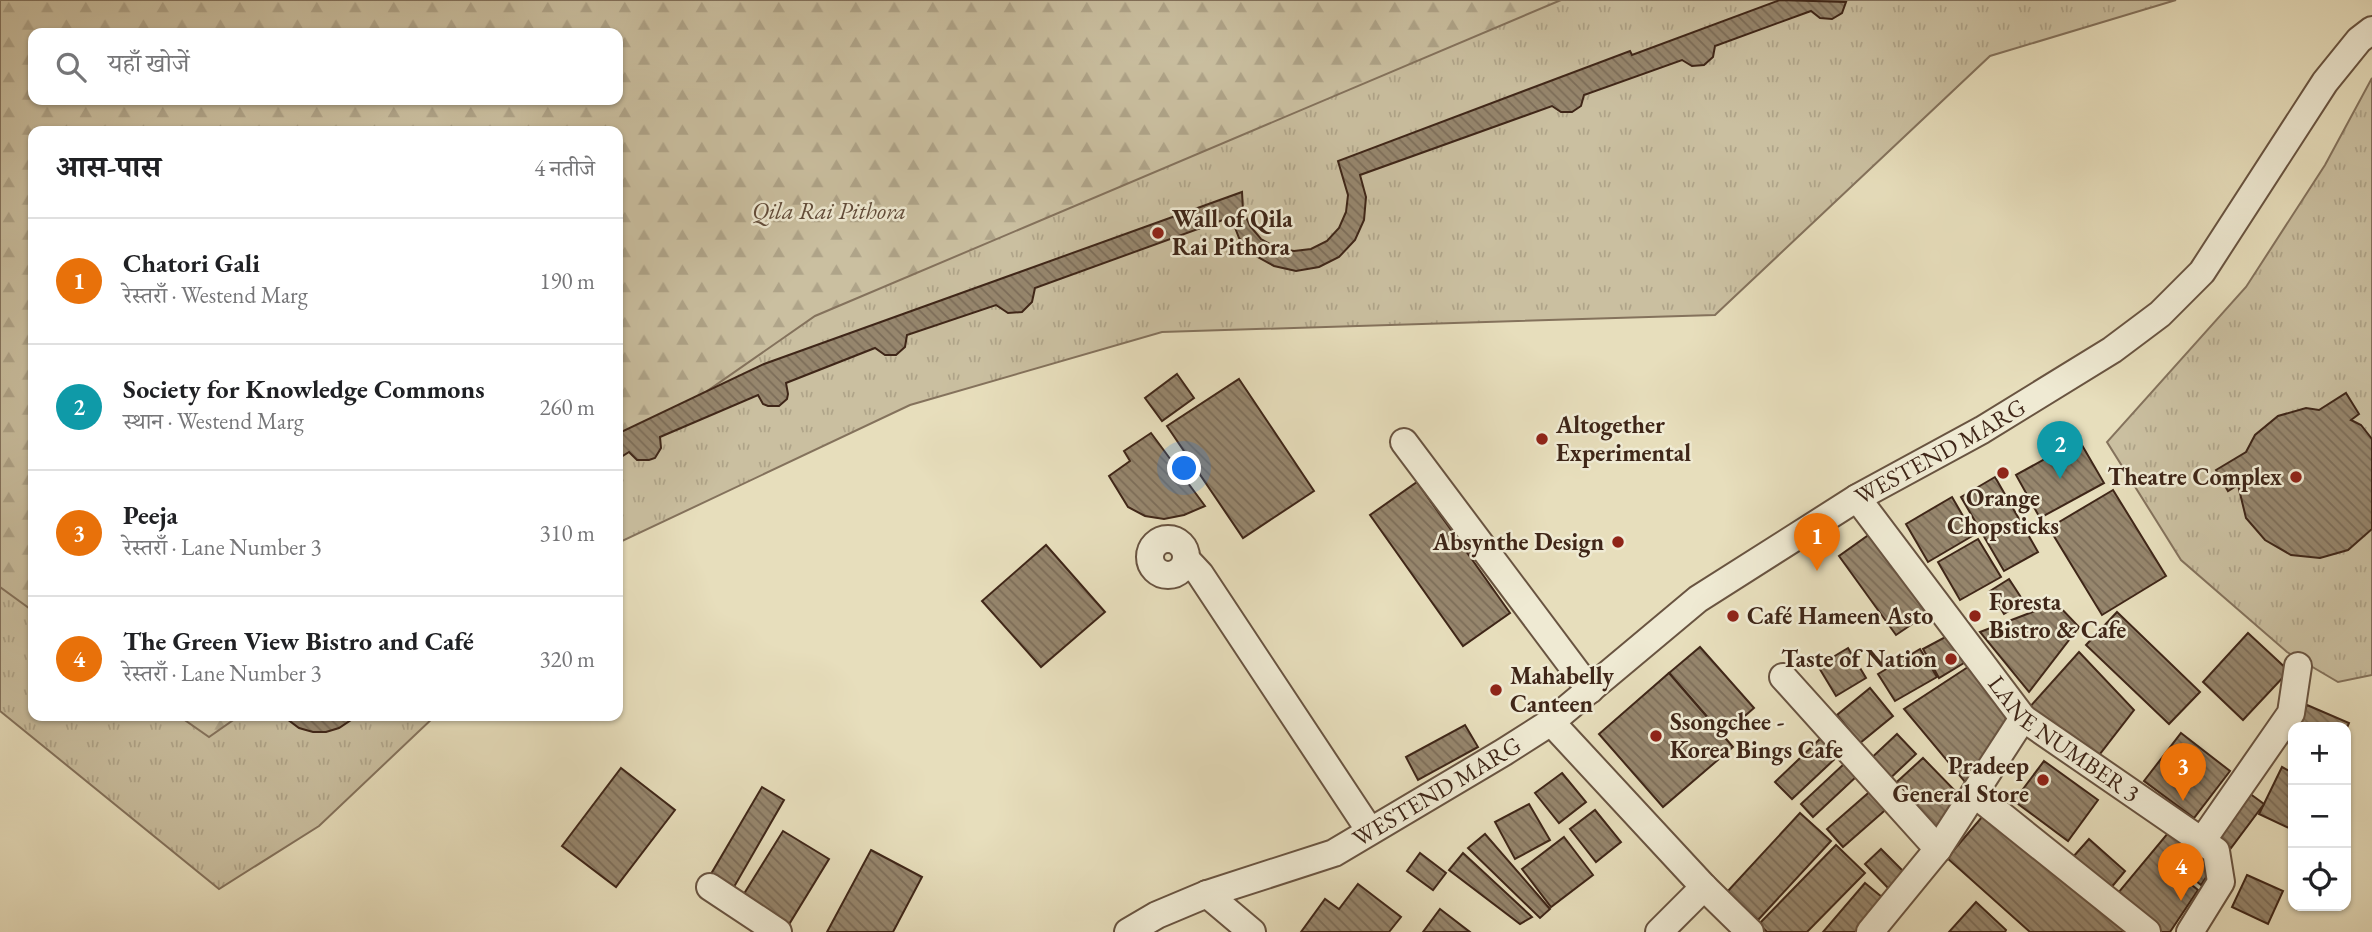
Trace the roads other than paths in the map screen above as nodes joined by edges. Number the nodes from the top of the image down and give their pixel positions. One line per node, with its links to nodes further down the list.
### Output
1 (2372, 30): 3 (street, WESTEND MARG)
2 (1404, 442): 7 (street)
3 (1857, 498): 7 (street, WESTEND MARG); 8 (street, LANE NUMBER 3)
4 (1186, 559): 11 (street)
5 (2298, 666): 12 (street)
6 (1783, 677): 13 (street)
7 (1590, 690): 9 (street, WESTEND MARG)
8 (2023, 718): 10 (street); 12 (street, LANE NUMBER 3)
9 (1550, 722): 11 (street, WESTEND MARG); 15 (street)
10 (1976, 795): 13 (street); 24 (street)
11 (1370, 831): 16 (street, WESTEND MARG)
12 (2202, 841): 17 (street, LANE NUMBER 3)
13 (1938, 849): 18 (street)
14 (710, 887): 19 (street)
15 (1704, 887): 22 (street); 23 (street)
16 (1207, 894): 20 (street, WESTEND MARG); 21 (street)
17 (2199, 929)
18 (1873, 931)
19 (778, 932)
20 (1128, 932)
21 (1252, 932)
22 (1659, 932)
23 (1750, 932)
24 (2147, 932)

